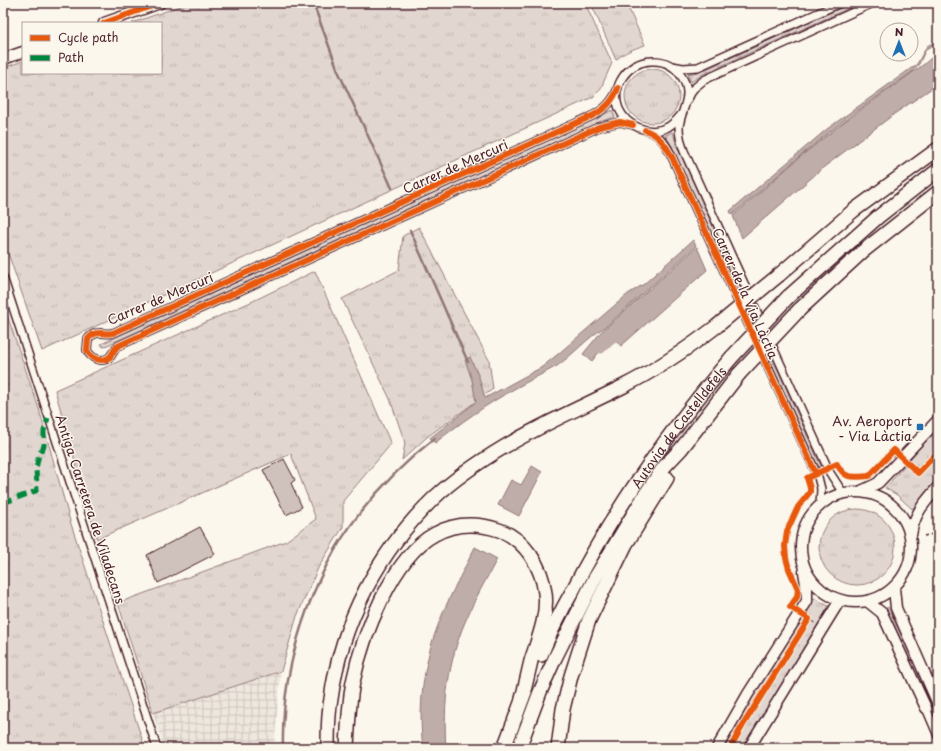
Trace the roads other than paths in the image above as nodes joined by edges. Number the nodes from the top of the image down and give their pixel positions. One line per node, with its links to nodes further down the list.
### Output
1 (160, 3): 4 (street)
2 (840, 3): 7 (street)
3 (873, 3): 9 (street)
4 (107, 22)
5 (22, 52): 6 (street)
6 (3, 59)
7 (668, 64): 8 (street); 9 (street)
8 (618, 88): 11 (street); 11 (street, Carrer de Mercuri)
9 (686, 103): 10 (street)
10 (683, 112): 12 (street); 21 (street, Carrer de la Via Làctia)
11 (633, 125): 12 (street)
12 (645, 130): 22 (street, Carrer de la Via Làctia)
13 (938, 149): 35 (highway, bridge)
14 (938, 170): 30 (highway, Autovia de Castelldefels, bridge)
15 (938, 192): 18 (highway, Autovia de Castelldefels, bridge)
16 (3, 277): 34 (street, Antiga Carretera de Viladecans)
17 (938, 420): 20 (street)
18 (681, 449): 38 (highway, Autovia de Castelldefels); 39 (highway)
19 (938, 487): 23 (street)
20 (859, 492): 21 (street); 23 (street)
21 (845, 493): 22 (street)
22 (820, 505): 24 (street)
23 (911, 537): 25 (street)
24 (802, 562): 26 (street); 40 (street)
25 (894, 588): 27 (street); 29 (street)
26 (840, 600): 27 (street); 41 (street)
27 (868, 601): 28 (street)
28 (915, 685): 29 (street); 32 (street)
29 (933, 691): 31 (street); 32 (street)
30 (522, 699): 36 (highway); 37 (highway, Autovia de Castelldefels)
31 (938, 704): 32 (street)
32 (926, 708): 33 (street)
33 (938, 736)
34 (157, 748)
35 (328, 748)
36 (347, 748)
37 (504, 748)
38 (519, 748)
39 (558, 748)
40 (717, 748)
41 (749, 748)

